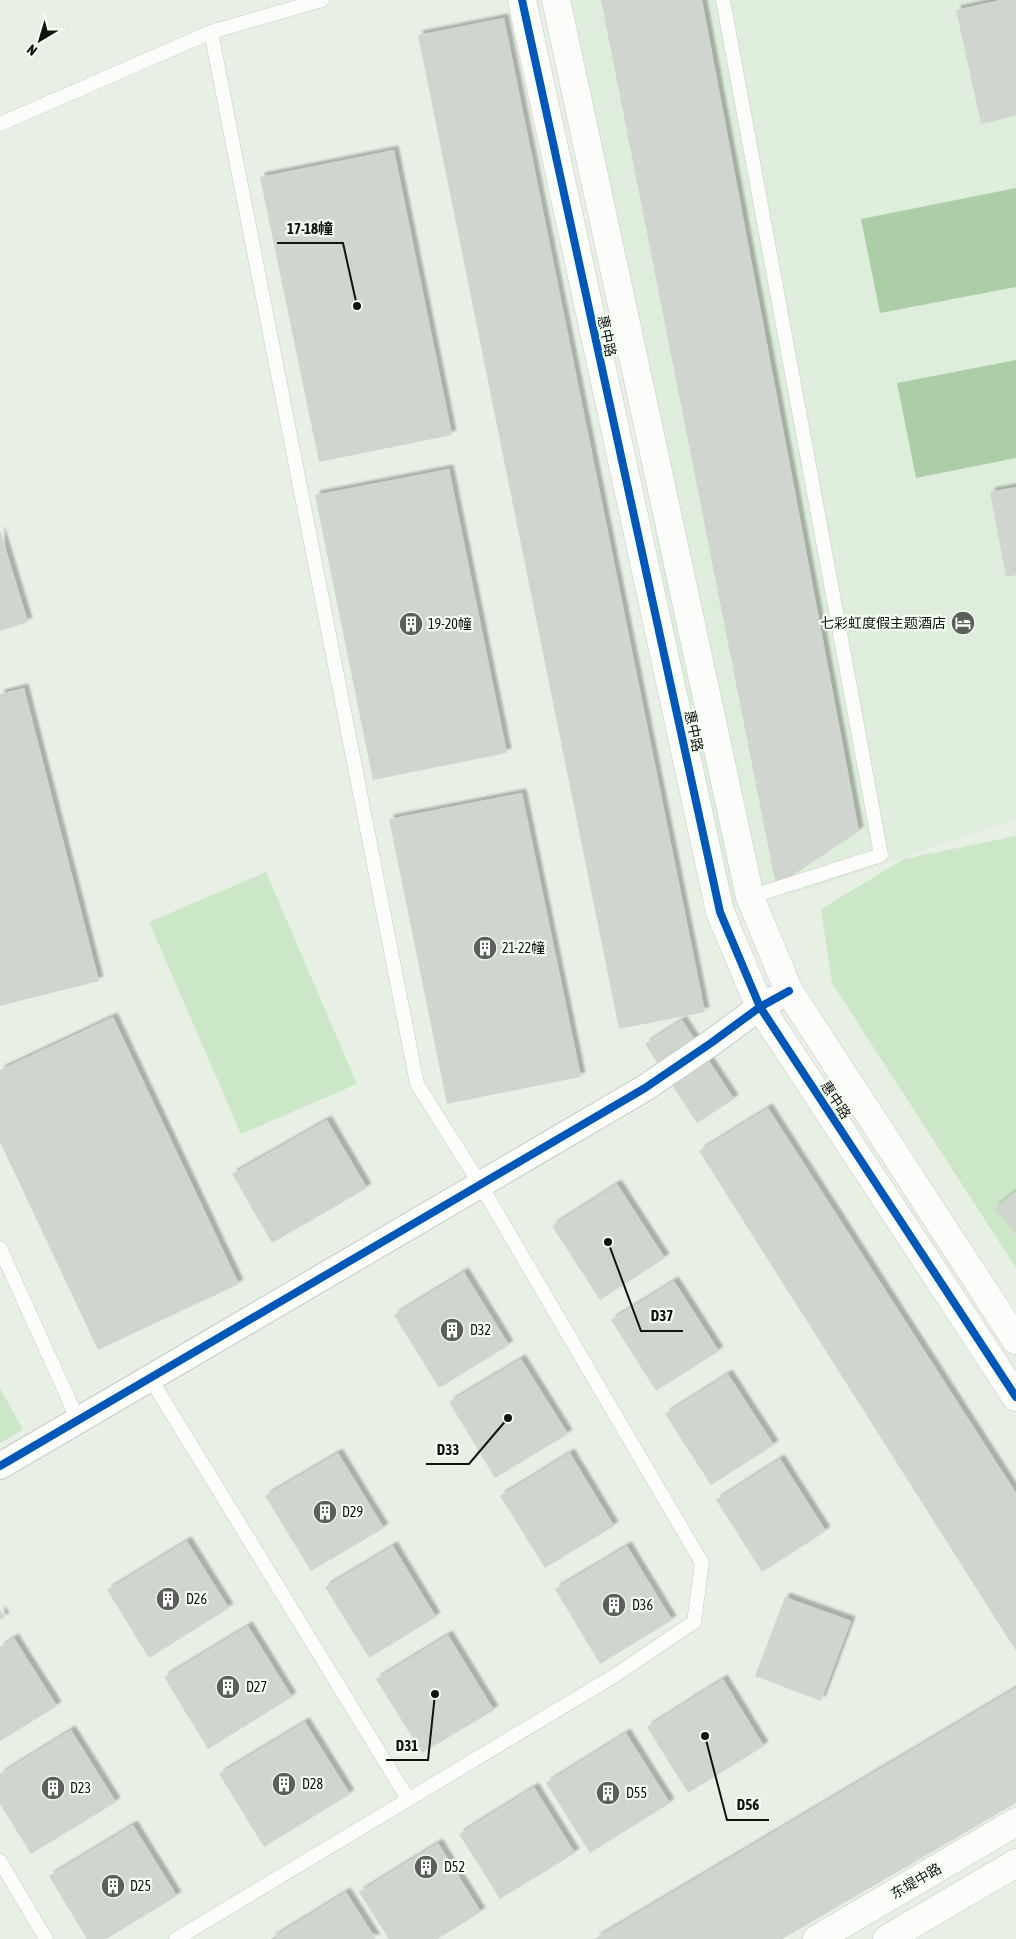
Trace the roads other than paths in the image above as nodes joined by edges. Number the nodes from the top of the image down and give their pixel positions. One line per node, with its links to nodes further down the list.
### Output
1 (322, 0): 5 (lane)
2 (522, 0): 9 (street, 惠中路)
3 (556, 0): 7 (street, 惠中路)
4 (723, 0): 7 (lane)
5 (211, 32): 6 (lane); 10 (lane)
6 (0, 124)
7 (750, 897): 8 (street, 惠中路)
8 (789, 991): 9 (street); 12 (street, 惠中路)
9 (760, 1008): 10 (street); 14 (street, 惠中路)
10 (480, 1184): 13 (street); 17 (lane)
11 (0, 1248): 15 (lane)
12 (1016, 1340)
13 (150, 1378): 15 (street); 17 (lane)
14 (1016, 1397)
15 (78, 1420): 16 (street)
16 (0, 1466)
17 (408, 1799): 22 (lane)
18 (1016, 1822): 23 (street, 东堤中路)
19 (0, 1861): 21 (lane)
20 (1016, 1863): 24 (street)
21 (46, 1939)
22 (176, 1939)
23 (817, 1939)
24 (887, 1939)

